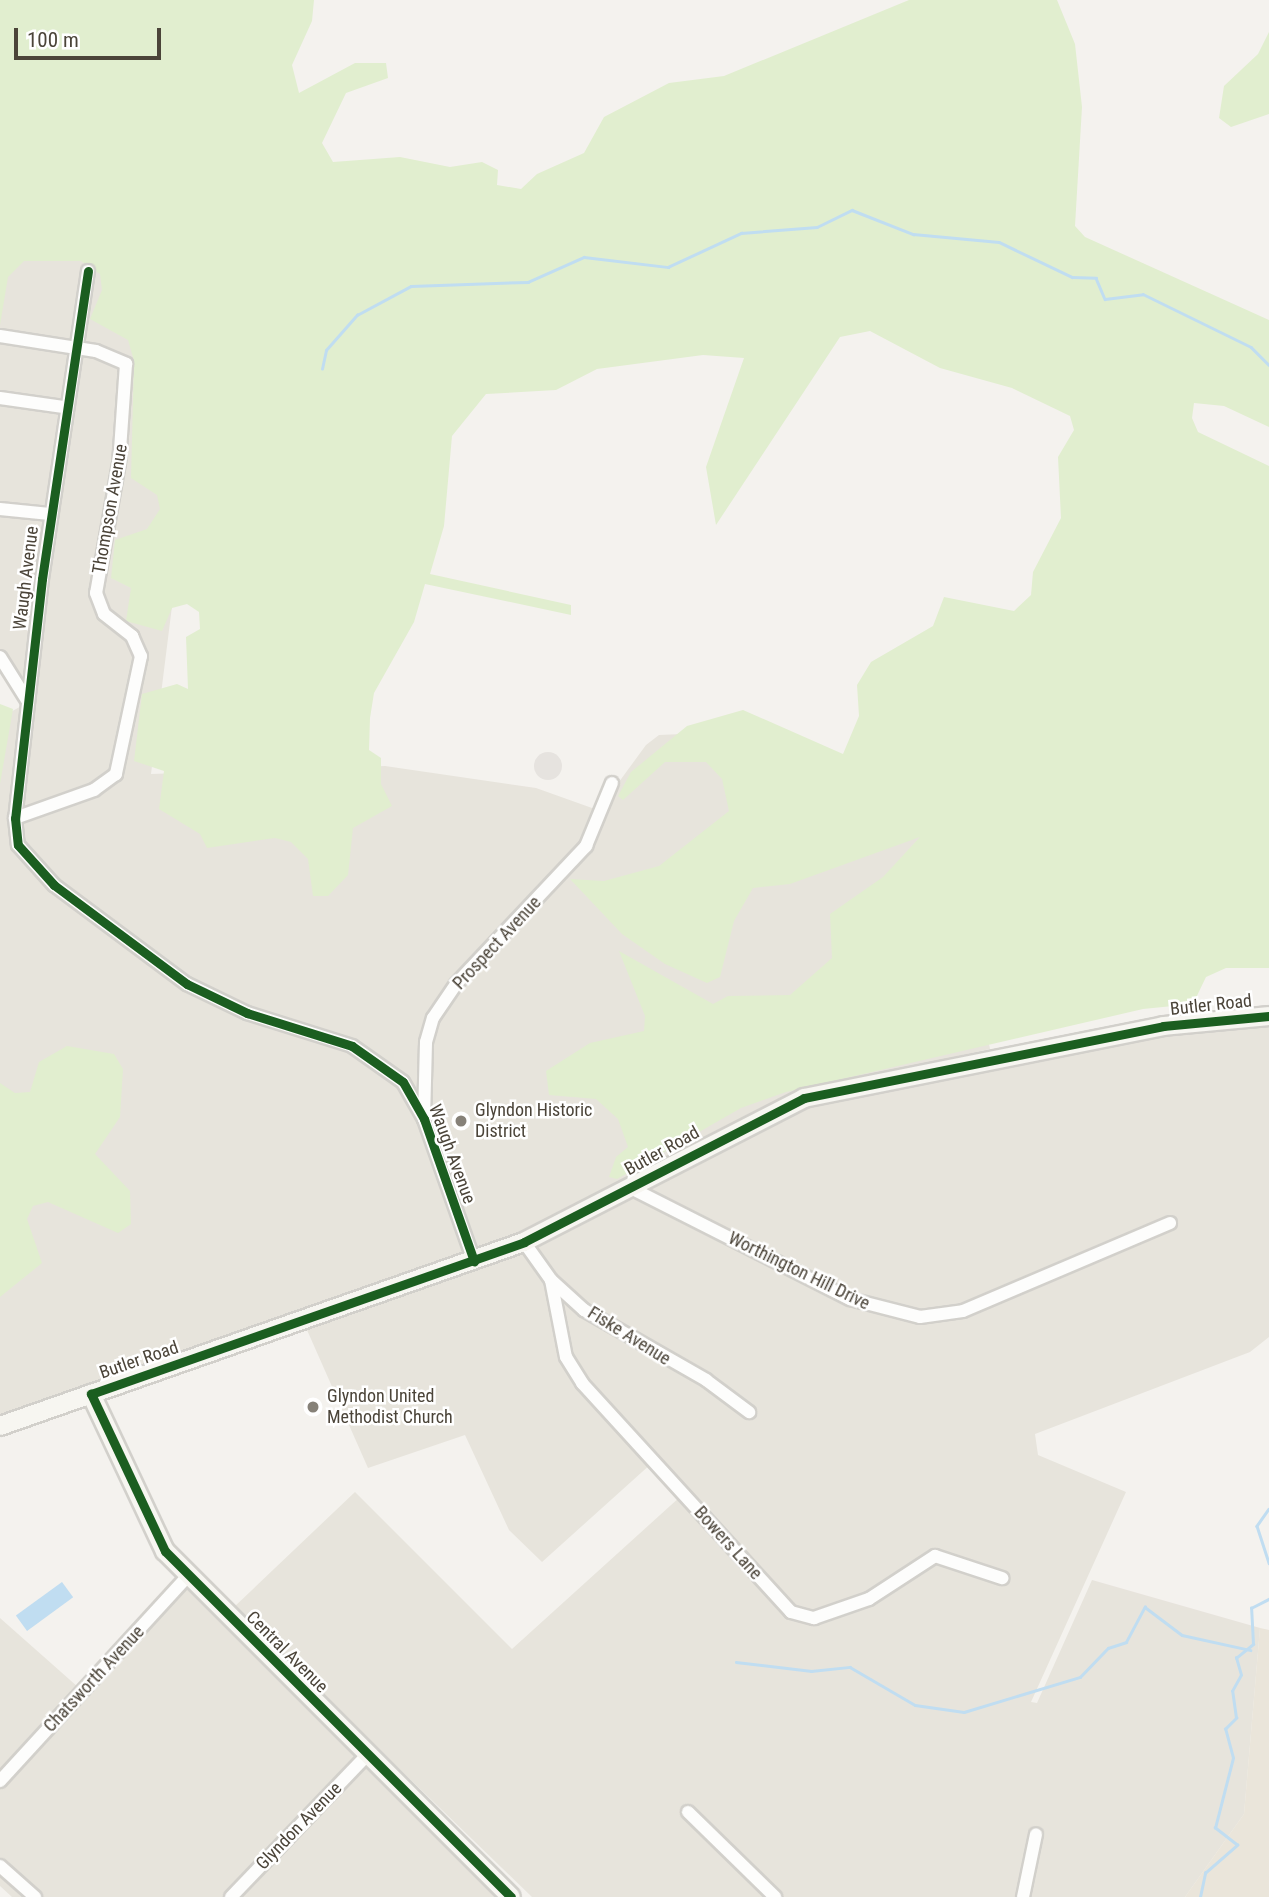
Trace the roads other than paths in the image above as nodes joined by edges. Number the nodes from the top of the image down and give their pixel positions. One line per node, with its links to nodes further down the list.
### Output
1 (88, 271): 3 (street, Waugh Avenue)
2 (0, 336): 3 (street)
3 (72, 349): 5 (street, Waugh Avenue); 11 (street, Thompson Avenue)
4 (0, 398): 5 (street)
5 (63, 407): 7 (street, Waugh Avenue)
6 (0, 509): 7 (street)
7 (50, 514): 9 (street, Waugh Avenue)
8 (0, 657): 9 (street)
9 (27, 701): 11 (street, Waugh Avenue)
10 (612, 783): 13 (street, Prospect Avenue)
11 (15, 818): 13 (street, Waugh Avenue)
12 (1269, 1016): 14 (main road, Butler Road)
13 (424, 1119): 17 (street, Waugh Avenue)
14 (629, 1187): 15 (street, Worthington Hill Drive); 16 (main road, Butler Road)
15 (1170, 1223)
16 (524, 1242): 17 (main road, Butler Road); 18 (street, Fiske Avenue)
17 (474, 1261): 19 (main road, Butler Road)
18 (551, 1280): 20 (street, Fiske Avenue); 23 (street, Bowers Lane)
19 (91, 1394): 21 (main road, Butler Road); 22 (main road, Central Avenue)
20 (749, 1412)
21 (0, 1426)
22 (188, 1576): 24 (main road, Central Avenue); 25 (street, Chatsworth Avenue)
23 (1002, 1578)
24 (368, 1754): 30 (street, Glyndon Avenue); 31 (main road, Central Avenue)
25 (0, 1781)
26 (688, 1812): 32 (street)
27 (1036, 1834): 33 (street)
28 (0, 1866): 29 (street)
29 (35, 1897)
30 (231, 1897)
31 (511, 1897)
32 (775, 1897)
33 (1023, 1897)

